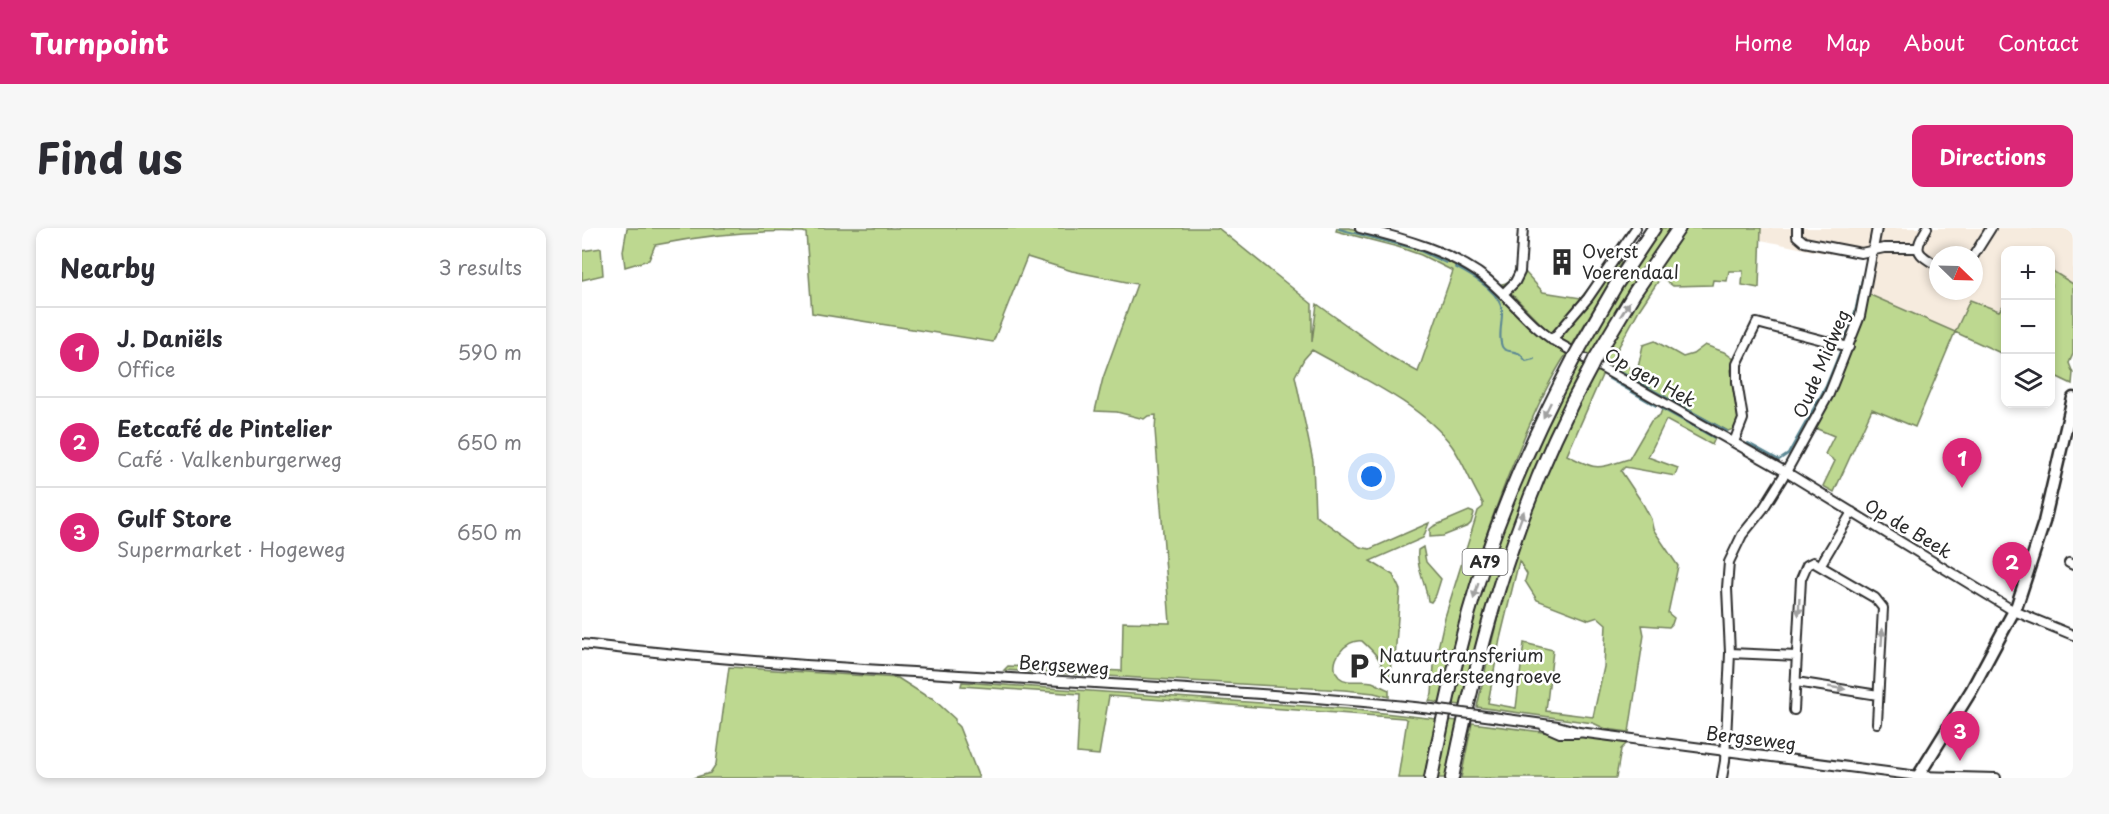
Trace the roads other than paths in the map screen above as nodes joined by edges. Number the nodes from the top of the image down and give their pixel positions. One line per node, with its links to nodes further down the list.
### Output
1 (1360, 228): 14 (street, Op gen Hek)
2 (1523, 228): 14 (street)
3 (1636, 228): 15 (street)
4 (1654, 228): 33 (highway, A79, one-way to 33)
5 (1679, 228): 34 (highway, A79, one-way to 5)
6 (1797, 228): 12 (street)
7 (1877, 228): 12 (street, Oude Midweg)
8 (1927, 228): 11 (street)
9 (1991, 228): 10 (street)
10 (1980, 246)
11 (1917, 248): 12 (street); 13 (street)
12 (1873, 250): 16 (street, Oude Midweg)
13 (1929, 261)
14 (1503, 294): 15 (street, Op gen Hek)
15 (1552, 340): 18 (street, Op gen Hek)
16 (1849, 347): 18 (street); 19 (street, Oude Midweg)
17 (2073, 398): 22 (main road)
18 (1734, 442): 19 (street, Op gen Hek)
19 (1786, 472): 20 (street, Op de Beek); 25 (street, Oude Midweg)
20 (1852, 512): 21 (street); 22 (street, Op de Beek)
21 (1821, 564): 26 (street, one-way to 26); 28 (street, one-way to 21)
22 (2014, 611): 23 (street, Op de Beek); 32 (main road)
23 (2073, 635)
24 (582, 644): 31 (street, Bergseweg, bridge)
25 (1730, 653): 26 (street); 31 (street, Oude Midweg)
26 (1797, 657): 27 (street)
27 (1796, 682): 28 (street, one-way to 28); 29 (street)
28 (1878, 695): 30 (street)
29 (1794, 710)
30 (1876, 723)
31 (1724, 751): 32 (street, Bergseweg); 35 (street, Oude Midweg)
32 (1918, 777): 36 (street, Bergseweg)
33 (1431, 778)
34 (1452, 778)
35 (1722, 778)
36 (1977, 778): 37 (street, Bergseweg)
37 (1996, 778)

